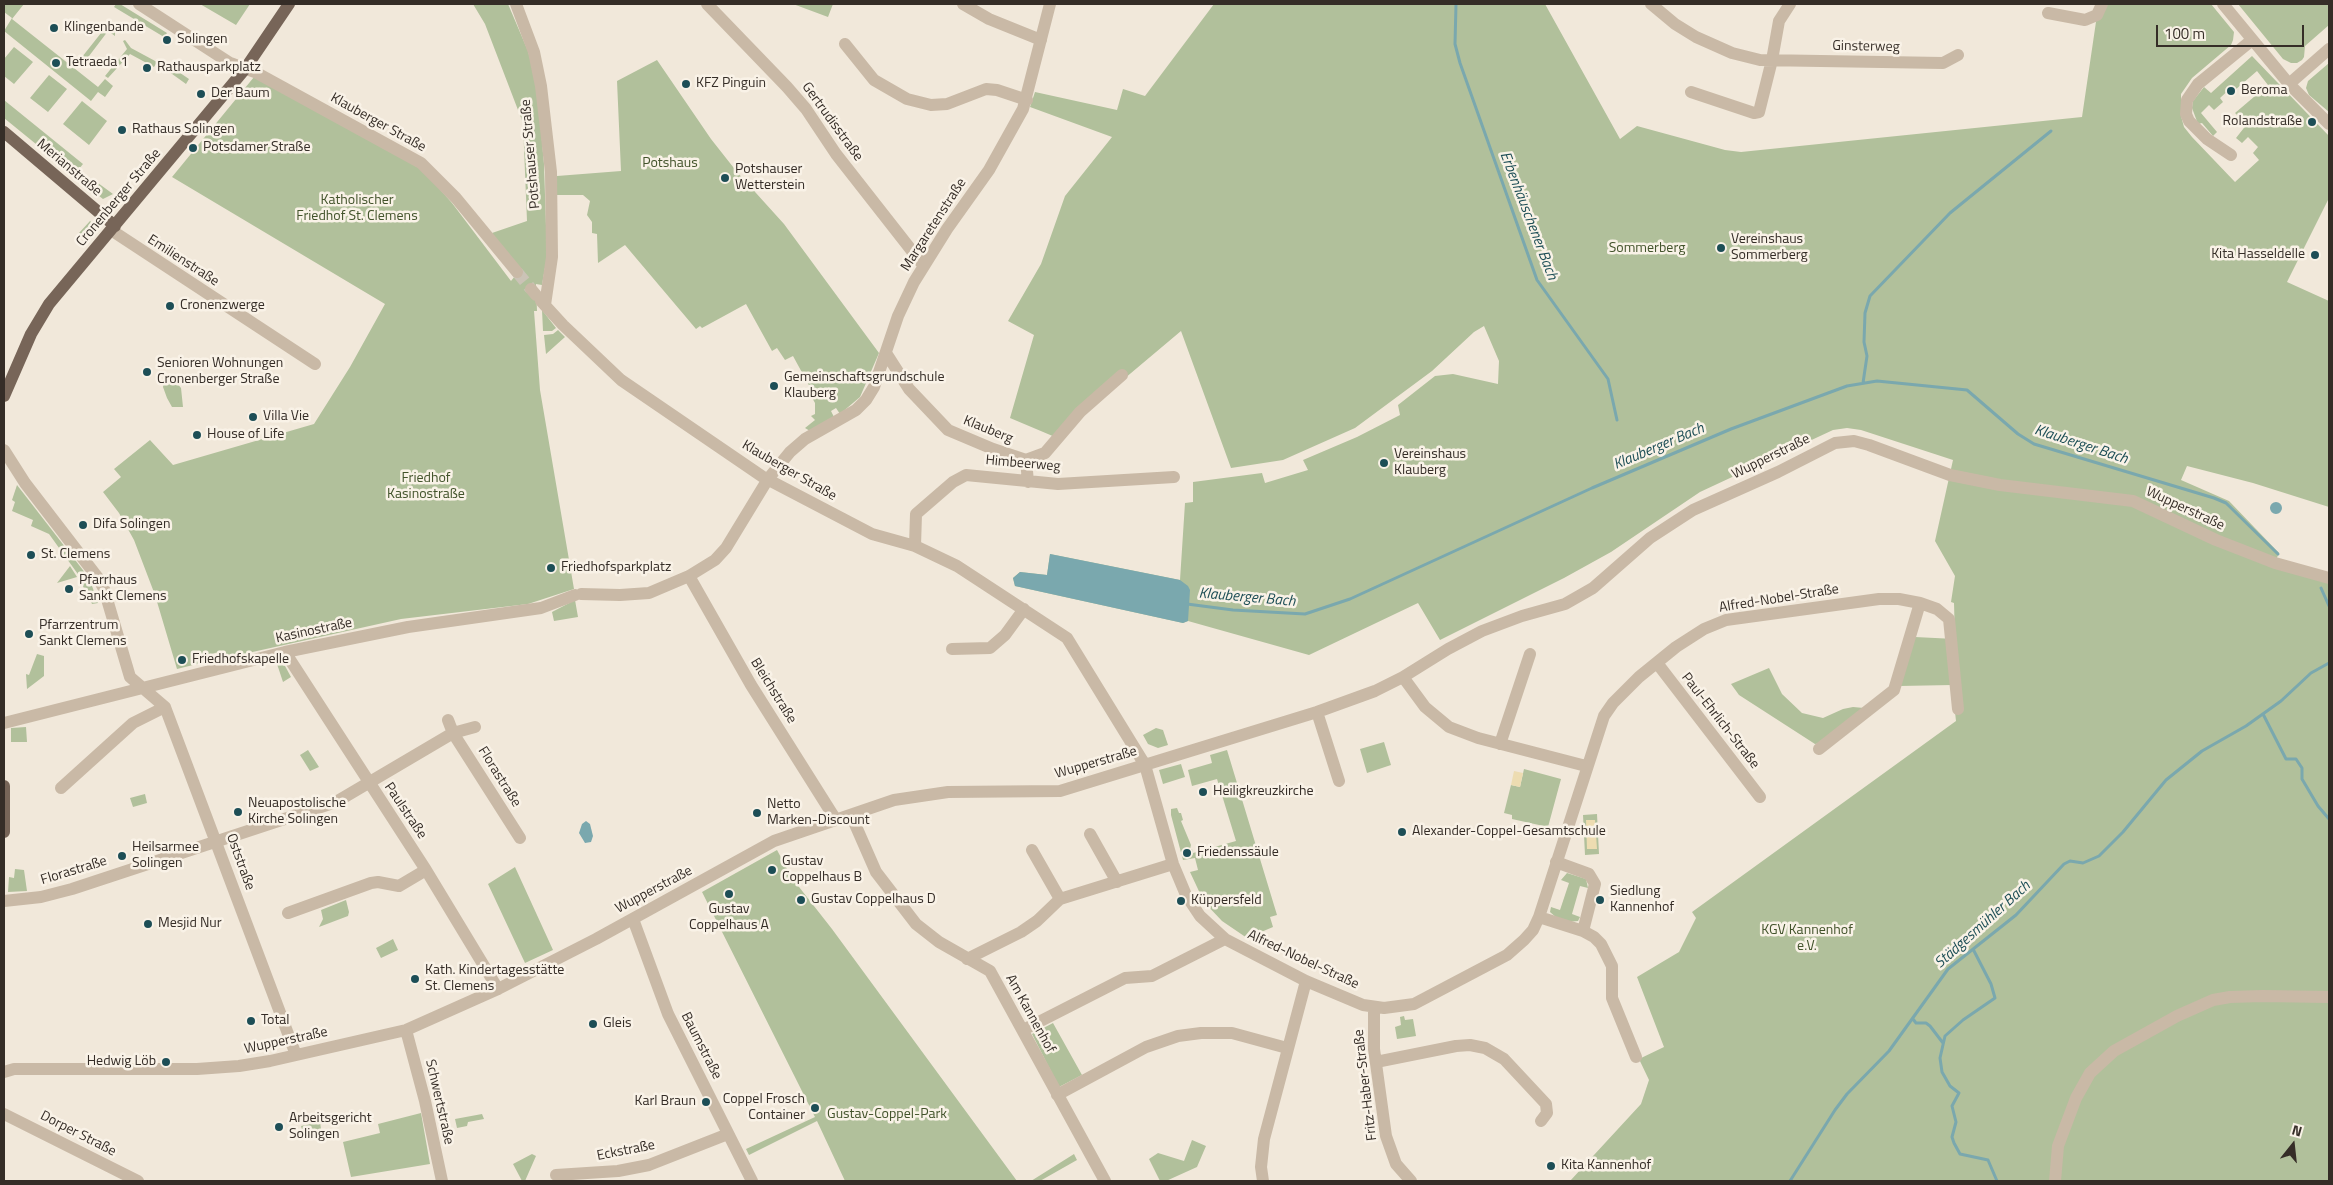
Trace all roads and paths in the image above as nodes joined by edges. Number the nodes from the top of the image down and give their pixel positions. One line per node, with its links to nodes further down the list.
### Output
1 (139, 4): 18 (street)
2 (290, 4): 18 (main road, Cronenberger Straße)
3 (516, 4): 28 (street, Potshauser Straße)
4 (707, 4): 26 (street, Gertrudisstraße)
5 (963, 4): 12 (street)
6 (1050, 4): 12 (street, Margaretenstraße)
7 (1651, 4): 17 (street, Ginsterweg)
8 (1790, 4): 17 (street)
9 (2102, 4): 11 (street)
10 (2223, 4): 13 (street)
11 (2048, 13)
12 (1041, 40): 21 (street, Margaretenstraße)
13 (2252, 40): 19 (street); 24 (street)
14 (845, 44): 21 (street)
15 (2329, 49): 19 (street)
16 (1958, 55): 17 (street, Ginsterweg)
17 (1772, 60): 20 (street)
18 (245, 69): 25 (main road, Cronenberger Straße); 27 (street, Klauberger Straße)
19 (2289, 84): 22 (street)
20 (1691, 92)
21 (1025, 104): 26 (street, Margaretenstraße)
22 (2329, 124)
23 (4, 132): 25 (main road, Merianstraße)
24 (2231, 155)
25 (113, 228): 30 (street, Emilienstraße); 32 (main road, Cronenberger Straße)
26 (923, 265): 29 (street, Margaretenstraße)
27 (517, 272)
28 (538, 297): 37 (street, Klauberger Straße)
29 (886, 353): 34 (street, Klauberg); 37 (street, Margaretenstraße)
30 (315, 364)
31 (1122, 374): 34 (street)
32 (4, 396)
33 (4, 450): 39 (street)
34 (1026, 460): 38 (street)
35 (4, 463): 39 (street)
36 (1174, 477): 38 (street, Himbeerweg)
37 (768, 479): 40 (street, Klauberger Straße); 41 (street, Kasinostraße)
38 (1028, 482): 40 (street, Himbeerweg)
39 (25, 483): 50 (street)
40 (915, 546): 44 (street, Klauberger Straße)
41 (689, 576): 46 (street, Kasinostraße); 68 (street, Bleichstraße)
42 (2329, 578): 49 (street, Wupperstraße)
43 (1920, 603): 48 (street, Alfred-Nobel-Straße); 52 (street, Alfred-Nobel-Straße); 59 (street)
44 (1024, 609): 45 (street); 60 (street, Klauberger Straße)
45 (952, 649)
46 (285, 652): 50 (street, Kasinostraße); 63 (street, Paulstraße)
47 (1530, 654): 58 (street)
48 (1657, 662): 61 (street, Alfred-Nobel-Straße); 66 (street, Paul-Ehrlich-Straße)
49 (1403, 677): 53 (street, Wupperstraße); 58 (street)
50 (141, 689): 51 (street); 55 (street, Kasinostraße)
51 (165, 707): 65 (street); 72 (street, Oststraße)
52 (1958, 709)
53 (1317, 712): 60 (street, Wupperstraße); 62 (street)
54 (448, 720): 57 (street, Florastraße)
55 (4, 723)
56 (475, 727): 57 (street, Florastraße)
57 (453, 732): 63 (street, Florastraße); 71 (street, Florastraße)
58 (1500, 744): 61 (street)
59 (1819, 749)
60 (1145, 765): 67 (street, Wupperstraße); 75 (street, Alfred-Nobel-Straße)
61 (1586, 766): 74 (street, Alfred-Nobel-Straße)
62 (1339, 782)
63 (369, 784): 72 (street, Florastraße); 76 (street, Paulstraße)
64 (4, 786): 69 (main road)
65 (62, 788)
66 (1760, 797)
67 (851, 814): 68 (street, Wupperstraße); 85 (street, Am Kannenhof)
68 (836, 820): 82 (street, Wupperstraße)
69 (4, 832)
70 (1090, 834): 77 (street)
71 (520, 838)
72 (217, 842): 79 (street, Florastraße); 93 (street, Oststraße)
73 (1032, 850): 78 (street)
74 (1556, 862): 81 (street, Alfred-Nobel-Straße); 83 (street)
75 (1173, 864): 77 (street); 84 (street, Alfred-Nobel-Straße)
76 (426, 870): 80 (street); 87 (street, Paulstraße)
77 (1117, 882): 78 (street)
78 (1060, 899): 85 (street)
79 (4, 902)
80 (288, 913)
81 (1538, 917): 83 (street); 89 (street, Alfred-Nobel-Straße)
82 (633, 919): 87 (street, Wupperstraße); 100 (street, Baumstraße)
83 (1583, 931): 94 (street)
84 (1225, 939): 86 (street, Alfred-Nobel-Straße); 91 (street)
85 (967, 959): 91 (street, Am Kannenhof)
86 (1306, 981): 89 (street, Alfred-Nobel-Straße); 92 (street)
87 (498, 989): 90 (street, Wupperstraße)
88 (2329, 997): 108 (street)
89 (1374, 1008): 95 (street, Fritz-Haber-Straße)
90 (406, 1030): 93 (street, Wupperstraße); 103 (street, Schwertstraße)
91 (1023, 1030): 97 (street, Am Kannenhof)
92 (1287, 1048): 97 (street); 106 (street)
93 (296, 1055): 96 (street, Wupperstraße)
94 (1636, 1057)
95 (1376, 1062): 99 (street); 107 (street, Fritz-Haber-Straße)
96 (4, 1072)
97 (1057, 1095): 105 (street, Am Kannenhof)
98 (4, 1114): 102 (street, Dorper Straße)
99 (1541, 1121)
100 (728, 1134): 101 (street, Eckstraße); 104 (street, Baumstraße)
101 (556, 1175)
102 (138, 1181)
103 (442, 1181)
104 (752, 1181)
105 (1105, 1181)
106 (1264, 1181)
107 (1412, 1181)
108 (2055, 1181)

